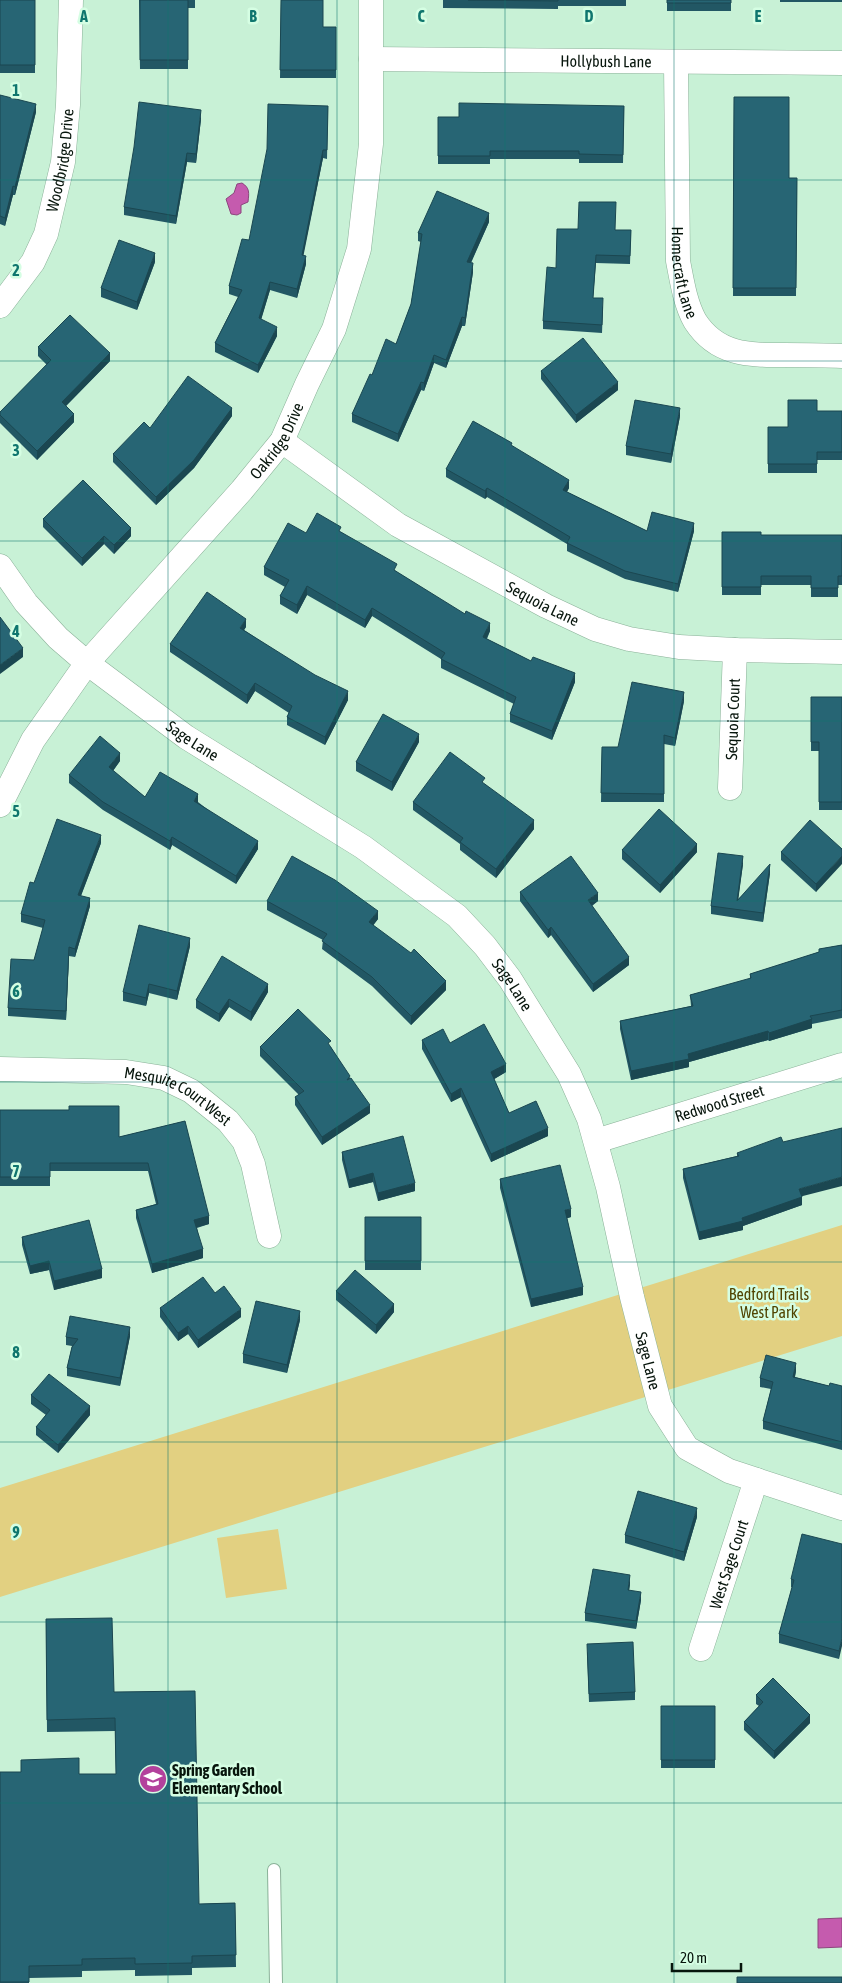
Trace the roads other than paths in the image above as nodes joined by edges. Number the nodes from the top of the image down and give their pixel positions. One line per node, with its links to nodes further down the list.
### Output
1 (71, 0): 6 (street, Woodbridge Drive)
2 (371, 0): 3 (street, Oakridge Drive)
3 (371, 59): 4 (street, Hollybush Lane); 8 (street, Oakridge Drive)
4 (676, 63): 5 (street, Hollybush Lane); 7 (street, Homecraft Lane)
5 (842, 63)
6 (0, 306)
7 (842, 356)
8 (282, 441): 10 (street, Sequoia Lane); 12 (street, Oakridge Drive)
9 (0, 566): 12 (street, Sage Lane)
10 (735, 650): 11 (street, Sequoia Lane); 13 (street, Sequoia Court)
11 (842, 652)
12 (87, 663): 14 (street, Oakridge Drive); 17 (street, Sage Lane)
13 (730, 788)
14 (0, 805)
15 (842, 1065): 17 (street, Redwood Street)
16 (0, 1069): 18 (street, Mesquite Court West)
17 (596, 1141): 19 (street, Sage Lane)
18 (269, 1236)
19 (756, 1480): 20 (street, Sage Lane); 21 (street, West Sage Court)
20 (842, 1508)
21 (702, 1649)
22 (274, 1870): 23 (lane)
23 (276, 1983)

